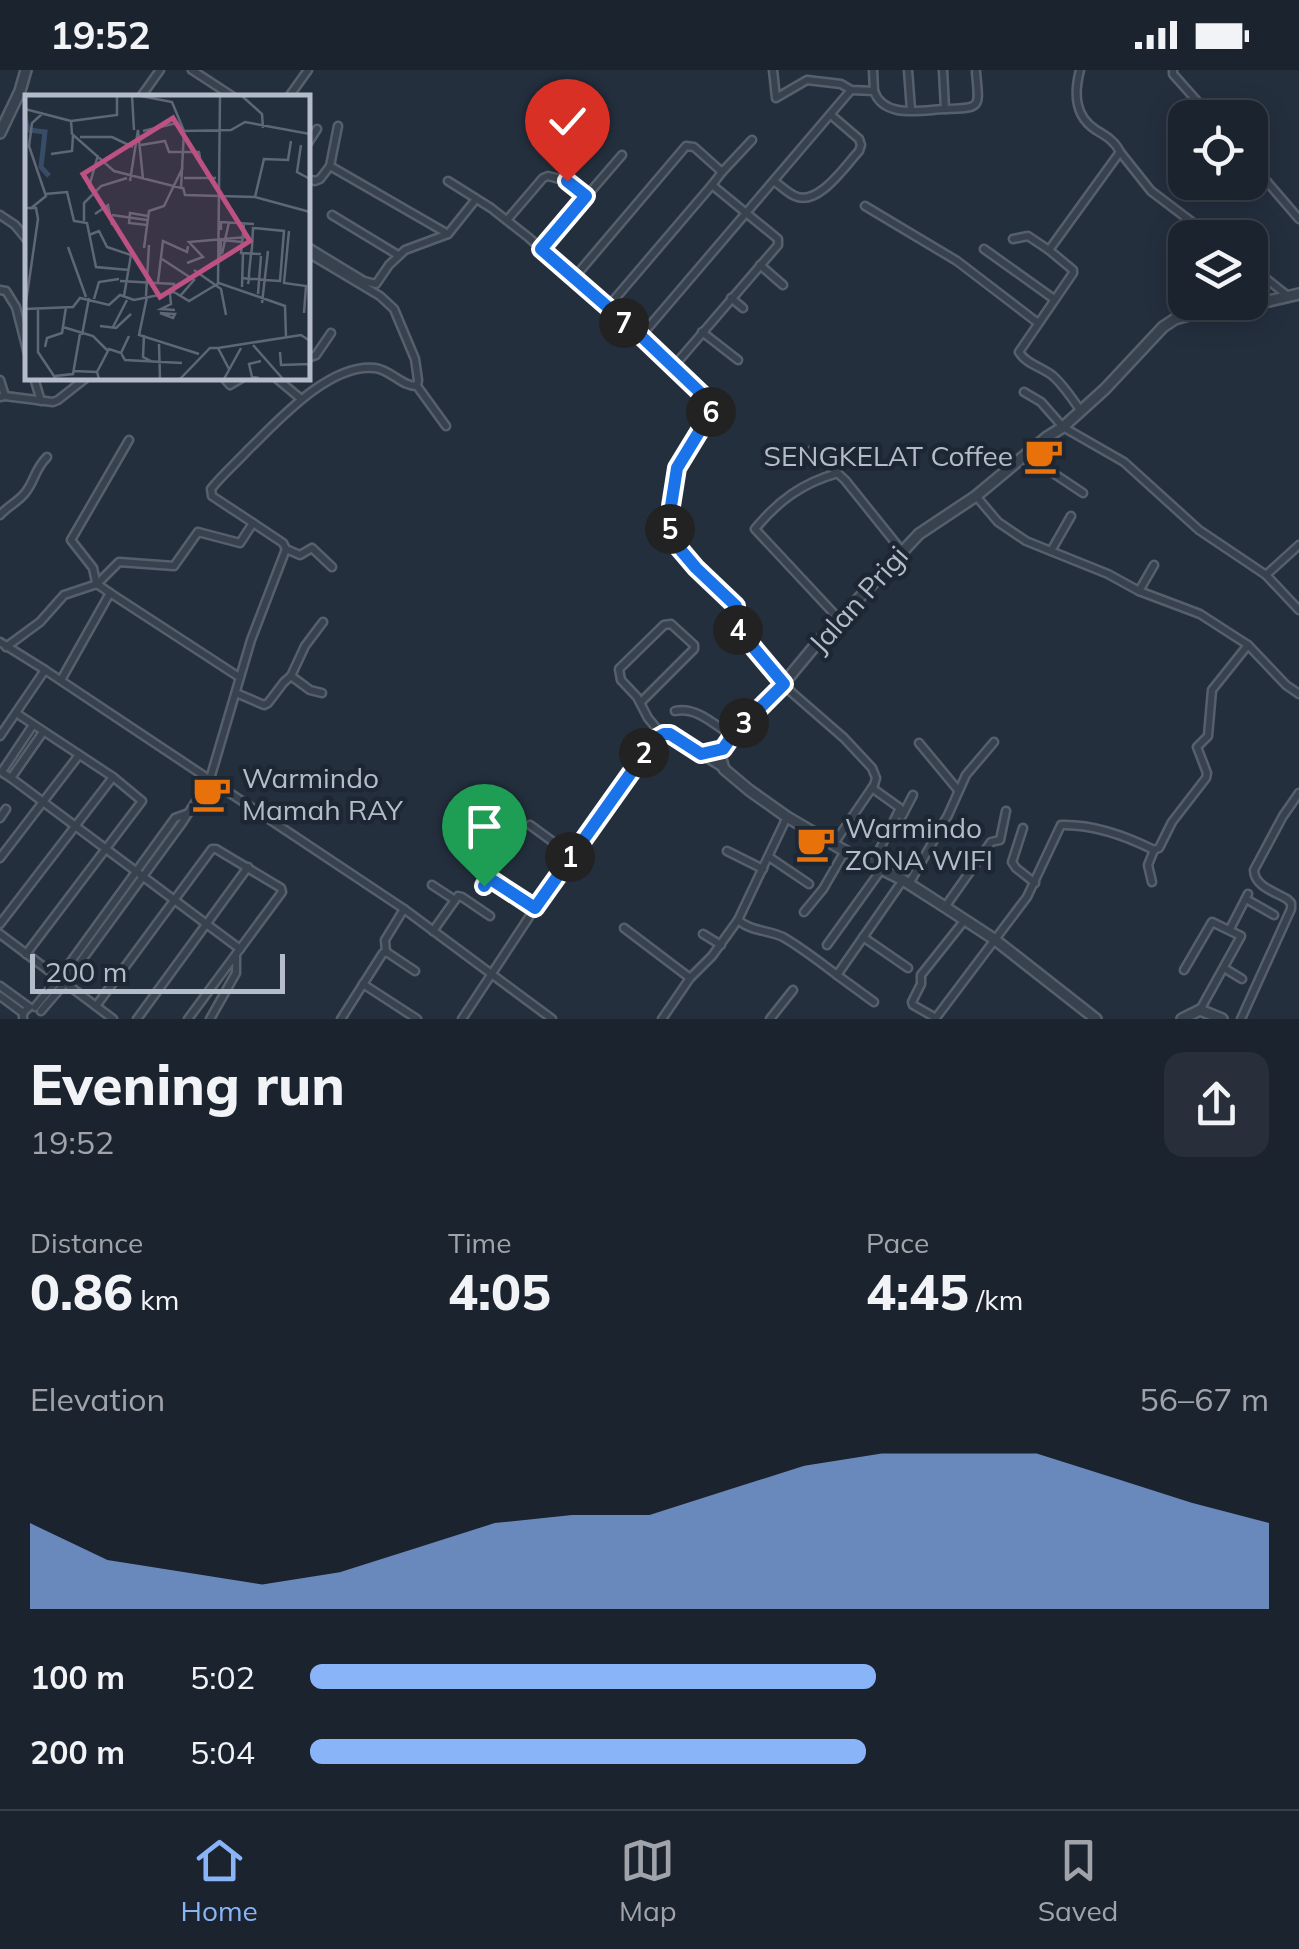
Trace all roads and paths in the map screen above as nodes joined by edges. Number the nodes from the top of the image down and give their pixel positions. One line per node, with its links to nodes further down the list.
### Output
1 (26, 70): 27 (street)
2 (160, 70): 18 (street)
3 (192, 70): 19 (street)
4 (308, 70): 20 (street)
5 (773, 70): 14 (street)
6 (807, 70): 14 (street)
7 (840, 70): 15 (street)
8 (873, 70): 17 (street)
9 (908, 70): 23 (street)
10 (943, 70): 22 (street)
11 (1080, 70): 30 (street)
12 (1173, 70): 21 (street)
13 (976, 72): 22 (street)
14 (807, 80): 15 (street)
15 (840, 84): 16 (street)
16 (850, 90): 17 (street); 24 (street)
17 (874, 91): 23 (street)
18 (142, 95)
19 (230, 95)
20 (290, 95)
21 (1196, 100)
22 (945, 109): 23 (street)
23 (911, 110)
24 (830, 114): 36 (street); 36 (street)
25 (338, 126): 32 (street)
26 (317, 129): 29 (street)
27 (0, 134)
28 (752, 140): 33 (street)
29 (310, 141)
30 (1120, 152): 47 (street); 53 (street)
31 (622, 156): 39 (street)
32 (330, 166): 34 (street); 48 (street)
33 (722, 172): 38 (street); 59 (street)
34 (310, 180)
35 (448, 181): 40 (street)
36 (774, 182): 42 (street)
37 (1268, 183): 45 (street)
38 (712, 185): 42 (street); 66 (street)
39 (586, 196): 46 (street); 51 (street)
40 (479, 200): 46 (street); 48 (street)
41 (866, 206): 69 (street)
42 (746, 212): 57 (street); 72 (street)
43 (0, 215): 49 (street)
44 (332, 216): 56 (street)
45 (1299, 218)
46 (507, 220): 51 (street)
47 (1189, 220)
48 (448, 234): 56 (street)
49 (25, 238)
50 (1013, 240): 53 (street)
51 (541, 249): 59 (street)
52 (984, 249): 64 (street)
53 (1048, 250): 64 (street)
54 (310, 251): 56 (street)
55 (310, 251): 81 (street)
56 (398, 255)
57 (760, 265): 60 (street); 63 (street)
58 (1268, 278): 62 (street)
59 (573, 279): 66 (street)
60 (784, 285)
61 (0, 290): 65 (street)
62 (1294, 296): 86 (street, Jalan Prigi)
63 (731, 298): 67 (street); 70 (street)
64 (1054, 299): 69 (street)
65 (16, 307): 68 (street); 73 (street)
66 (606, 308): 72 (street)
67 (744, 308)
68 (25, 317)
69 (1038, 323): 86 (street)
70 (702, 332): 75 (street); 76 (street)
71 (331, 333): 74 (street)
72 (641, 336): 76 (street)
73 (25, 342)
74 (310, 358)
75 (738, 360)
76 (674, 366): 118 (street)
77 (0, 380): 83 (street)
78 (35, 380): 85 (street)
79 (83, 380): 85 (street)
80 (281, 380): 84 (street)
81 (416, 386): 84 (street); 87 (street)
82 (1024, 392): 88 (street)
83 (2, 396): 85 (street)
84 (300, 398): 98 (street)
85 (42, 401)
86 (1080, 410): 88 (street, Jalan Prigi)
87 (446, 426)
88 (1062, 427): 92 (street, Jalan Prigi); 105 (street)
89 (128, 440): 106 (street)
90 (812, 450): 93 (street)
91 (47, 457): 96 (street)
92 (1024, 457): 94 (street); 95 (street, Jalan Prigi)
93 (838, 473): 101 (street); 110 (street)
94 (1083, 493)
95 (976, 496): 101 (street, Jalan Prigi); 102 (street)
96 (0, 515)
97 (1071, 516): 102 (street)
98 (253, 524): 100 (street); 106 (street)
99 (1299, 545): 105 (street)
100 (286, 549): 104 (street); 116 (street)
101 (902, 551): 110 (street, Jalan Prigi)
102 (1051, 551): 107 (street)
103 (1154, 565): 107 (street)
104 (332, 567)
105 (1266, 575): 109 (street)
106 (95, 578): 108 (street); 112 (street)
107 (1140, 591): 113 (street)
108 (110, 593): 116 (street); 117 (street)
109 (1299, 610)
110 (839, 619): 118 (street, Jalan Prigi)
111 (323, 622): 115 (street)
112 (3, 645): 114 (street)
113 (1248, 646): 121 (street); 154 (street)
114 (45, 670): 117 (street); 124 (street)
115 (291, 676): 119 (street); 120 (street)
116 (239, 677): 119 (street)
117 (61, 680): 138 (street)
118 (784, 684): 129 (street, Jalan Prigi); 139 (street)
119 (236, 693): 138 (street)
120 (322, 693)
121 (1299, 694)
122 (641, 702): 122 (street); 127 (street)
123 (674, 711): 129 (street)
124 (16, 713): 125 (street); 128 (street)
125 (33, 725): 126 (street); 137 (street)
126 (43, 732): 133 (street); 137 (street)
127 (662, 735): 134 (street); 157 (street)
128 (0, 736)
129 (732, 736): 132 (street, Jalan Prigi)
130 (994, 742): 140 (street)
131 (919, 743): 140 (street)
132 (723, 749): 134 (street); 135 (street)
133 (79, 754): 136 (street); 143 (street)
134 (701, 754): 135 (street)
135 (724, 769): 146 (street)
136 (113, 777): 149 (street); 153 (street)
137 (11, 778): 143 (street)
138 (210, 780): 163 (street); 175 (street)
139 (872, 788): 152 (street); 160 (street)
140 (958, 790): 165 (street)
141 (1299, 793): 226 (street)
142 (913, 796): 160 (street)
143 (44, 802): 149 (street); 159 (street)
144 (6, 809): 147 (street)
145 (1006, 811): 173 (street)
146 (787, 817): 152 (street); 158 (street)
147 (0, 818)
148 (530, 825): 157 (street)
149 (76, 826): 153 (street); 181 (street)
150 (1023, 828): 166 (street)
151 (476, 832): 164 (street)
152 (833, 844): 156 (street)
153 (107, 849): 163 (street); 194 (street)
154 (1154, 850): 166 (street); 167 (street)
155 (727, 851): 162 (street)
156 (844, 851): 160 (street); 176 (street)
157 (571, 856): 174 (street)
158 (769, 857): 162 (street); 168 (street)
159 (0, 858)
160 (876, 867): 165 (street); 191 (street)
161 (248, 868): 172 (street); 182 (street); 192 (street)
162 (764, 869): 179 (street)
163 (140, 874): 172 (street); 203 (street)
164 (489, 878): 170 (street); 174 (street)
165 (906, 882): 173 (street); 188 (street)
166 (1035, 882): 189 (street)
167 (1152, 882)
168 (810, 884)
169 (432, 885): 171 (street)
170 (484, 886)
171 (455, 900): 178 (street); 185 (street)
172 (176, 901): 182 (street); 209 (street)
173 (945, 907): 180 (street)
174 (535, 908): 199 (street)
175 (404, 909): 185 (street); 193 (street)
176 (804, 912)
177 (1274, 915): 184 (street)
178 (490, 916)
179 (738, 920): 190 (street); 200 (street)
180 (964, 921): 189 (street); 222 (street)
181 (0, 924)
182 (207, 924): 192 (street); 215 (street)
183 (624, 928): 201 (street)
184 (1230, 929): 196 (street); 197 (street)
185 (434, 931): 199 (street)
186 (0, 934): 194 (street)
187 (702, 934): 190 (street)
188 (863, 936): 195 (street); 200 (street)
189 (994, 940): 222 (street); 223 (street)
190 (721, 945): 201 (street)
191 (827, 945)
192 (238, 952): 212 (street); 216 (street)
193 (386, 952): 198 (street); 204 (street)
194 (26, 954): 203 (street)
195 (908, 968)
196 (1224, 968): 202 (street); 210 (street)
197 (1184, 970)
198 (415, 971)
199 (490, 974): 218 (street); 219 (street)
200 (837, 975): 208 (street)
201 (690, 978): 220 (street)
202 (1242, 979)
203 (62, 981): 209 (street); 211 (street)
204 (363, 984): 213 (street); 217 (street)
205 (0, 986): 211 (street)
206 (794, 990): 221 (street)
207 (0, 996): 211 (street)
208 (874, 1002)
209 (96, 1006): 214 (street)
210 (1200, 1010): 224 (street); 225 (street)
211 (32, 1013)
212 (190, 1018)
213 (344, 1018)
214 (113, 1019)
215 (137, 1019)
216 (210, 1019)
217 (416, 1019)
218 (462, 1019)
219 (552, 1019)
220 (662, 1019)
221 (770, 1019)
222 (936, 1019)
223 (1096, 1019)
224 (1182, 1019)
225 (1222, 1019)
226 (1241, 1019)

